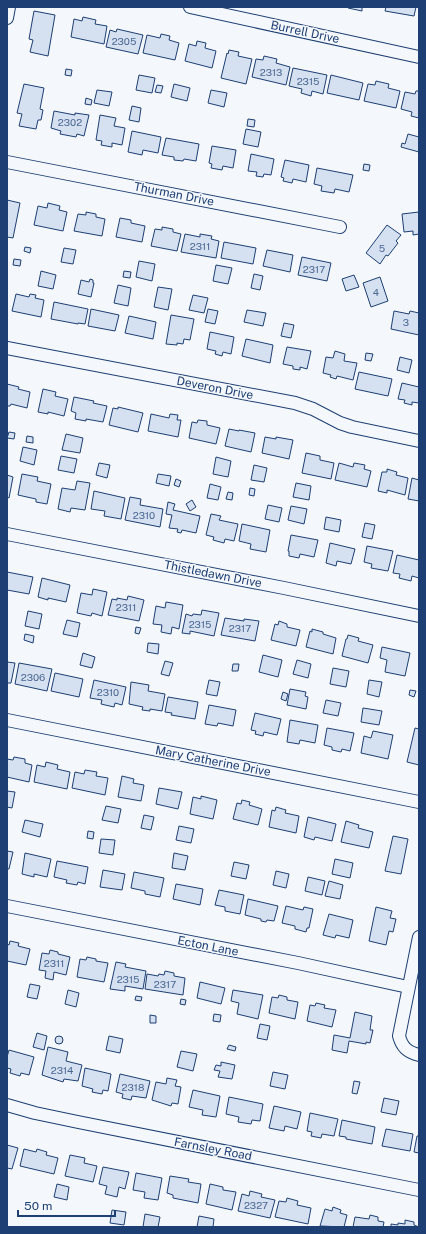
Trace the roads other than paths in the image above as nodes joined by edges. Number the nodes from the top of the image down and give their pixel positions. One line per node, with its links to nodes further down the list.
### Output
1 (9, 7): 3 (street)
2 (190, 7): 4 (street, Burrell Drive)
3 (7, 18)
4 (419, 57)
5 (7, 162): 6 (street, Thurman Drive)
6 (340, 226)
7 (7, 348): 8 (street, Deveron Drive)
8 (419, 441)
9 (7, 534): 10 (street, Thistledawn Drive)
10 (419, 616)
11 (7, 720): 12 (street, Mary Catherine Drive)
12 (419, 802)
13 (7, 906): 15 (street, Ecton Lane)
14 (419, 937): 15 (street)
15 (408, 987): 16 (street)
16 (419, 1055)
17 (7, 1105): 18 (street, Farnsley Road)
18 (419, 1190)

